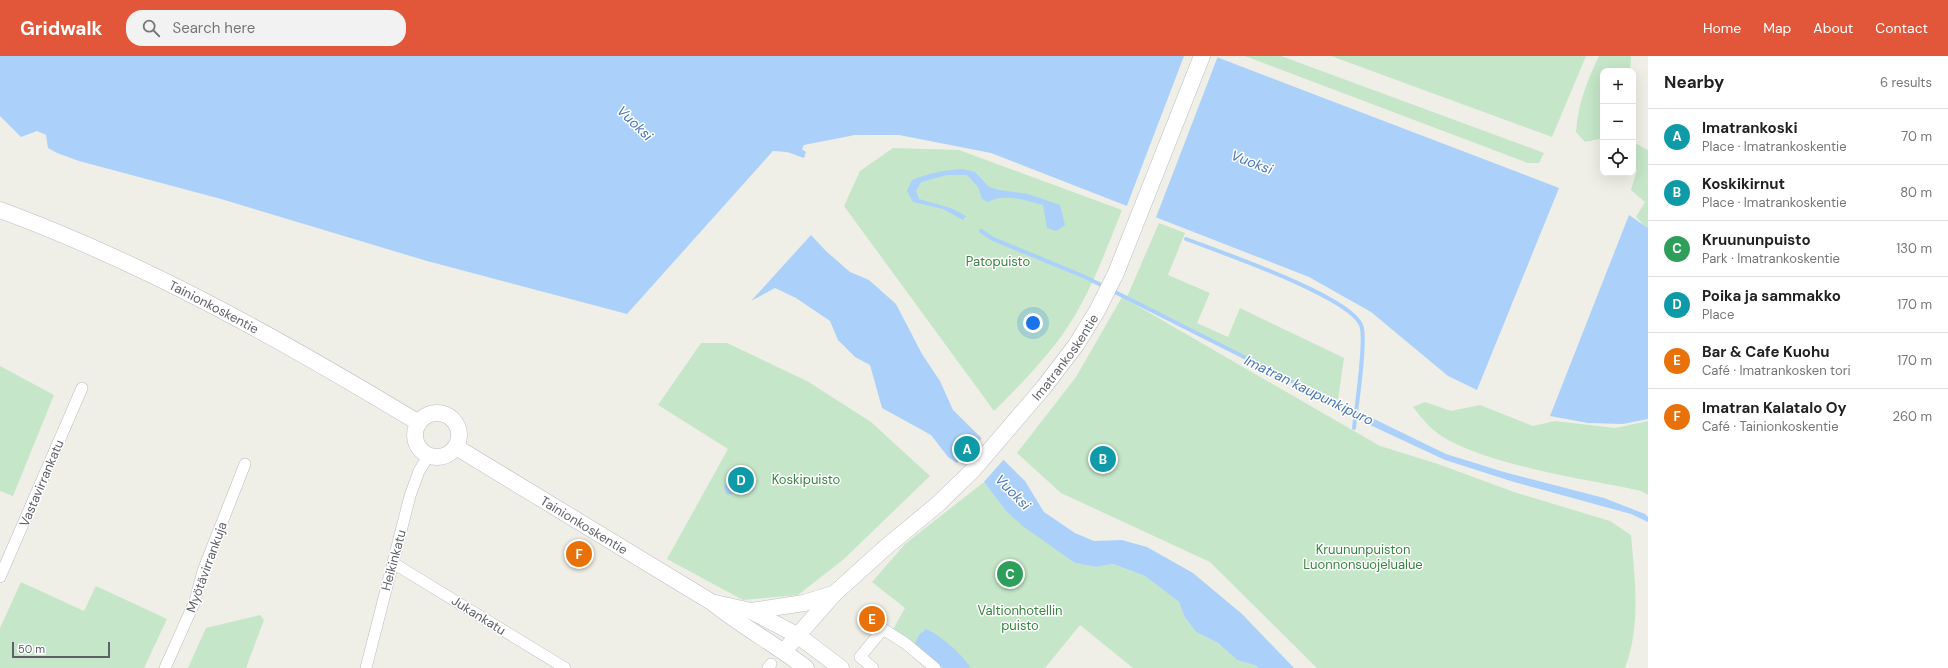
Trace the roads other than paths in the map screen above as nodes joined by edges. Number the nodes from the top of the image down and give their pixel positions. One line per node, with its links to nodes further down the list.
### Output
1 (1202, 56): 10 (main road, Imatrankoskentie)
2 (0, 210): 4 (main road, Tainionkoskentie)
3 (82, 388): 9 (street, Vastavirrankatu)
4 (419, 423): 5 (main road); 6 (main road)
5 (456, 447): 6 (main road); 11 (main road, Tainionkoskentie)
6 (428, 455): 8 (street, Heikinkatu)
7 (245, 464): 15 (street, Myötävirrankuja)
8 (393, 563): 16 (street, Heikinkatu); 17 (street, Jukankatu)
9 (0, 577)
10 (835, 593): 12 (main road, Imatrankoskentie); 13 (main road, Imatrankoskentie)
11 (714, 603): 12 (main road, Tainionkoskentie); 14 (main road, Tainionkoskentie)
12 (751, 611): 13 (main road, Tainionkoskentie)
13 (797, 635): 14 (main road, Imatrankoskentie); 19 (main road, Tainionkoskentie)
14 (784, 651): 18 (main road, Tainionkoskentie)
15 (165, 668)
16 (366, 668)
17 (565, 668)
18 (806, 668)
19 (841, 668)
20 (873, 668): 21 (street)
21 (935, 668)

